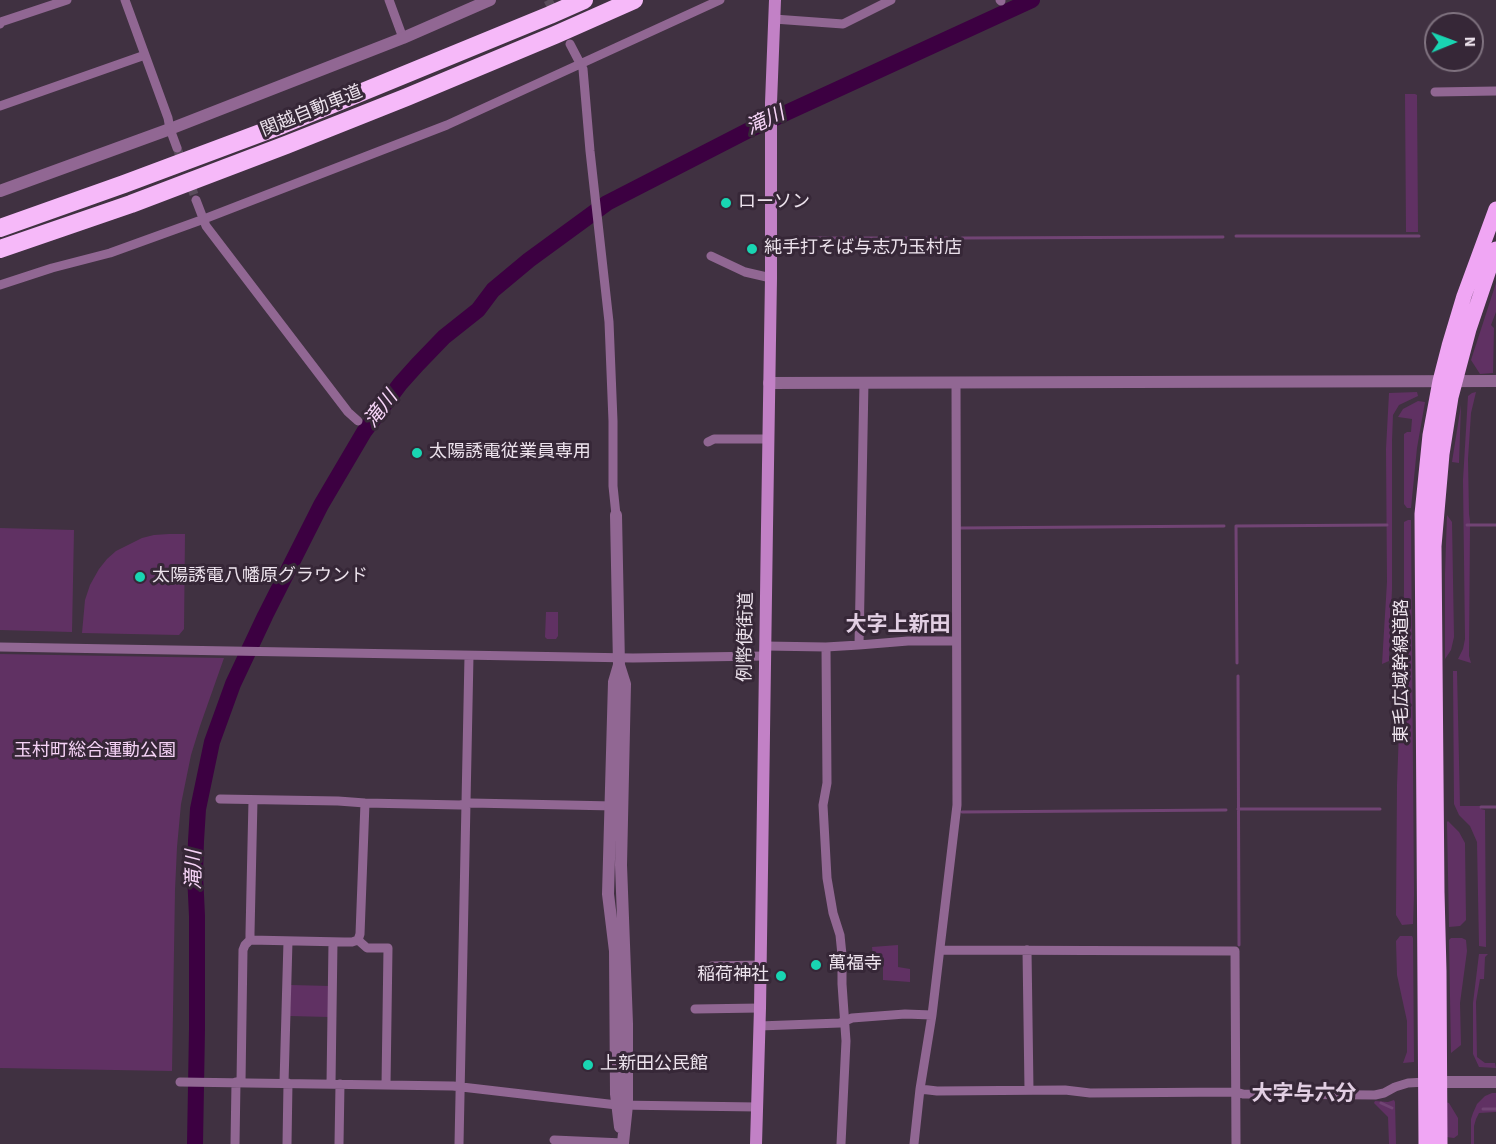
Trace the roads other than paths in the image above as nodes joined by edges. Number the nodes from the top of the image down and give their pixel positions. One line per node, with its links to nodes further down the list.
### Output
1 (67, 0): 11 (street)
2 (125, 0): 14 (street)
3 (389, 0): 12 (street)
4 (490, 0): 12 (street)
5 (584, 0): 25 (highway, 関越自動車道)
6 (634, 0): 26 (highway, 関越自動車道)
7 (720, 0): 15 (street)
8 (775, 0): 10 (main road)
9 (891, 0): 10 (street)
10 (774, 19): 29 (main road, 例幣使街道)
11 (0, 22)
12 (403, 38): 19 (street)
13 (570, 44): 15 (street)
14 (146, 55): 18 (street); 19 (street)
15 (580, 63): 24 (street); 39 (street)
16 (1496, 91): 17 (street)
17 (1435, 92)
18 (0, 106)
19 (170, 129): 20 (street); 21 (street)
20 (177, 148)
21 (0, 191)
22 (196, 200): 24 (street)
23 (1496, 209): 31 (highway, 東毛広域幹線道路)
24 (204, 219): 30 (street); 36 (street)
25 (0, 228)
26 (0, 249)
27 (1496, 249): 31 (highway, 東毛広域幹線道路)
28 (711, 256): 29 (street)
29 (771, 278): 35 (main road, 例幣使街道)
30 (0, 285)
31 (1448, 381): 32 (street); 34 (street); 67 (highway, 東毛広域幹線道路)
32 (1496, 381)
33 (864, 382): 34 (street); 35 (street); 41 (street)
34 (956, 382): 40 (street)
35 (769, 383): 37 (main road, 例幣使街道)
36 (358, 421)
37 (769, 439): 38 (street); 44 (main road, 例幣使街道)
38 (708, 442)
39 (616, 515): 46 (street)
40 (956, 641): 41 (street); 56 (street)
41 (859, 645): 43 (street)
42 (0, 647): 45 (street)
43 (826, 647): 44 (street); 63 (street)
44 (765, 651): 46 (street); 58 (main road, 例幣使街道)
45 (469, 656): 46 (street); 50 (street)
46 (619, 661): 51 (street)
47 (220, 799): 48 (street)
48 (253, 800): 49 (street); 52 (street)
49 (365, 803): 50 (street); 53 (street)
50 (466, 804): 51 (street); 72 (street)
51 (616, 806): 76 (street)
52 (250, 940): 54 (street); 66 (street)
53 (358, 940): 55 (street); 71 (street)
54 (288, 941): 55 (street); 69 (street)
55 (333, 942): 70 (street)
56 (940, 950): 57 (street); 62 (street)
57 (1027, 950): 74 (street); 75 (street)
58 (761, 965): 59 (street); 60 (main road, 例幣使街道)
59 (712, 966)
60 (760, 1008): 61 (street); 64 (main road, 例幣使街道)
61 (695, 1009)
62 (932, 1015): 63 (street); 73 (street)
63 (845, 1022): 64 (street); 85 (street)
64 (759, 1026): 77 (main road, 例幣使街道)
65 (182, 1082): 66 (street)
66 (238, 1082): 69 (street); 80 (street)
67 (1433, 1082): 68 (street); 75 (street); 88 (highway, 東毛広域幹線道路); 89 (highway, 東毛広域幹線道路)
68 (1496, 1082)
69 (286, 1083): 70 (street); 81 (street)
70 (335, 1084): 71 (street); 82 (street)
71 (386, 1085): 72 (street)
72 (460, 1087): 76 (street); 83 (street)
73 (920, 1089): 74 (street); 86 (street)
74 (1029, 1090): 75 (street)
75 (1236, 1092): 87 (street)
76 (622, 1105): 77 (street); 79 (street)
77 (757, 1107): 84 (main road, 例幣使街道)
78 (554, 1140): 79 (street)
79 (620, 1143)
80 (235, 1144)
81 (287, 1144)
82 (339, 1144)
83 (459, 1144)
84 (756, 1144)
85 (842, 1144)
86 (914, 1144)
87 (1236, 1144)
88 (1426, 1144)
89 (1440, 1144)

